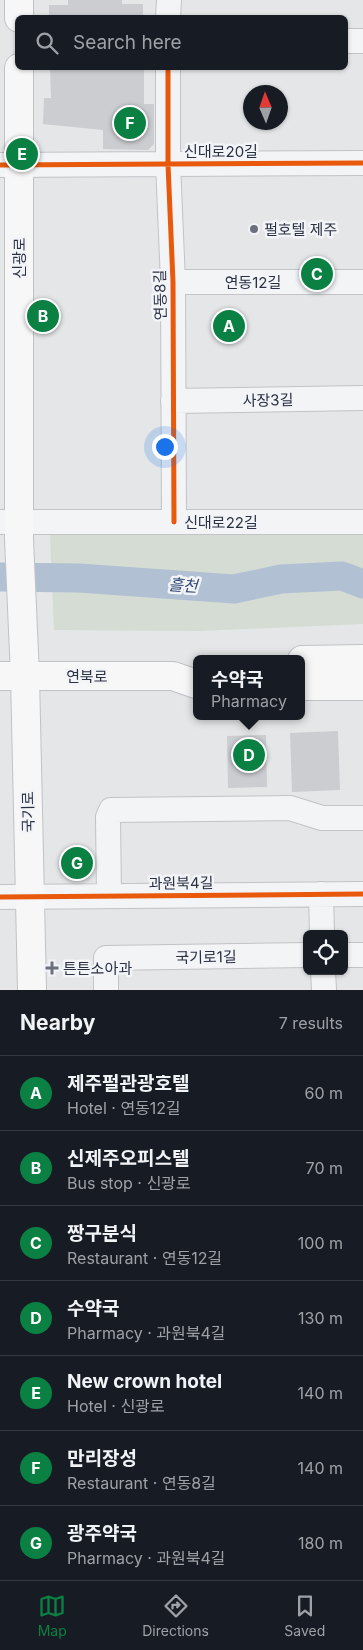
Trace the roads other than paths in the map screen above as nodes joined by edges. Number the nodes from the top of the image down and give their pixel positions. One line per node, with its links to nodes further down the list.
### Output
1 (19, 0): 3 (main road)
2 (169, 0): 4 (street)
3 (19, 15)
4 (168, 15)
5 (348, 41): 6 (street)
6 (363, 42)
7 (19, 70): 11 (main road, 신광로)
8 (168, 70): 10 (street, 연동8길)
9 (363, 163): 10 (street, 신대로20길)
10 (168, 164): 11 (street, 신대로20길); 12 (street, 연동8길)
11 (9, 165): 18 (main road, 신광로)
12 (173, 282): 13 (street, 연동12길); 15 (street, 연동8길)
13 (363, 282)
14 (363, 398): 15 (street, 사장3길)
15 (173, 401): 16 (street, 연동8길)
16 (174, 522): 17 (street, 신대로22길); 18 (street, 신대로22길)
17 (363, 522)
18 (13, 528): 19 (main road, 신광로)
19 (23, 634): 23 (main road, 국기로)
20 (363, 659): 21 (main road)
21 (305, 660)
22 (193, 667): 24 (main road, 연북로)
23 (12, 676): 24 (main road, 연북로); 30 (main road, 국기로)
24 (185, 680)
25 (305, 686): 26 (main road)
26 (363, 686)
27 (363, 818): 31 (street)
28 (321, 894): 29 (street, 과원북4길); 31 (street, 과원북4길); 33 (street)
29 (363, 894)
30 (30, 896): 31 (street, 과원북4길); 32 (street, 과원북4길); 38 (main road, 국기로)
31 (109, 896)
32 (0, 897)
33 (322, 930)
34 (348, 955): 35 (street)
35 (363, 955)
36 (303, 956): 39 (street, 국기로1길)
37 (323, 975): 40 (street)
38 (32, 990)
39 (106, 990)
40 (324, 990)

